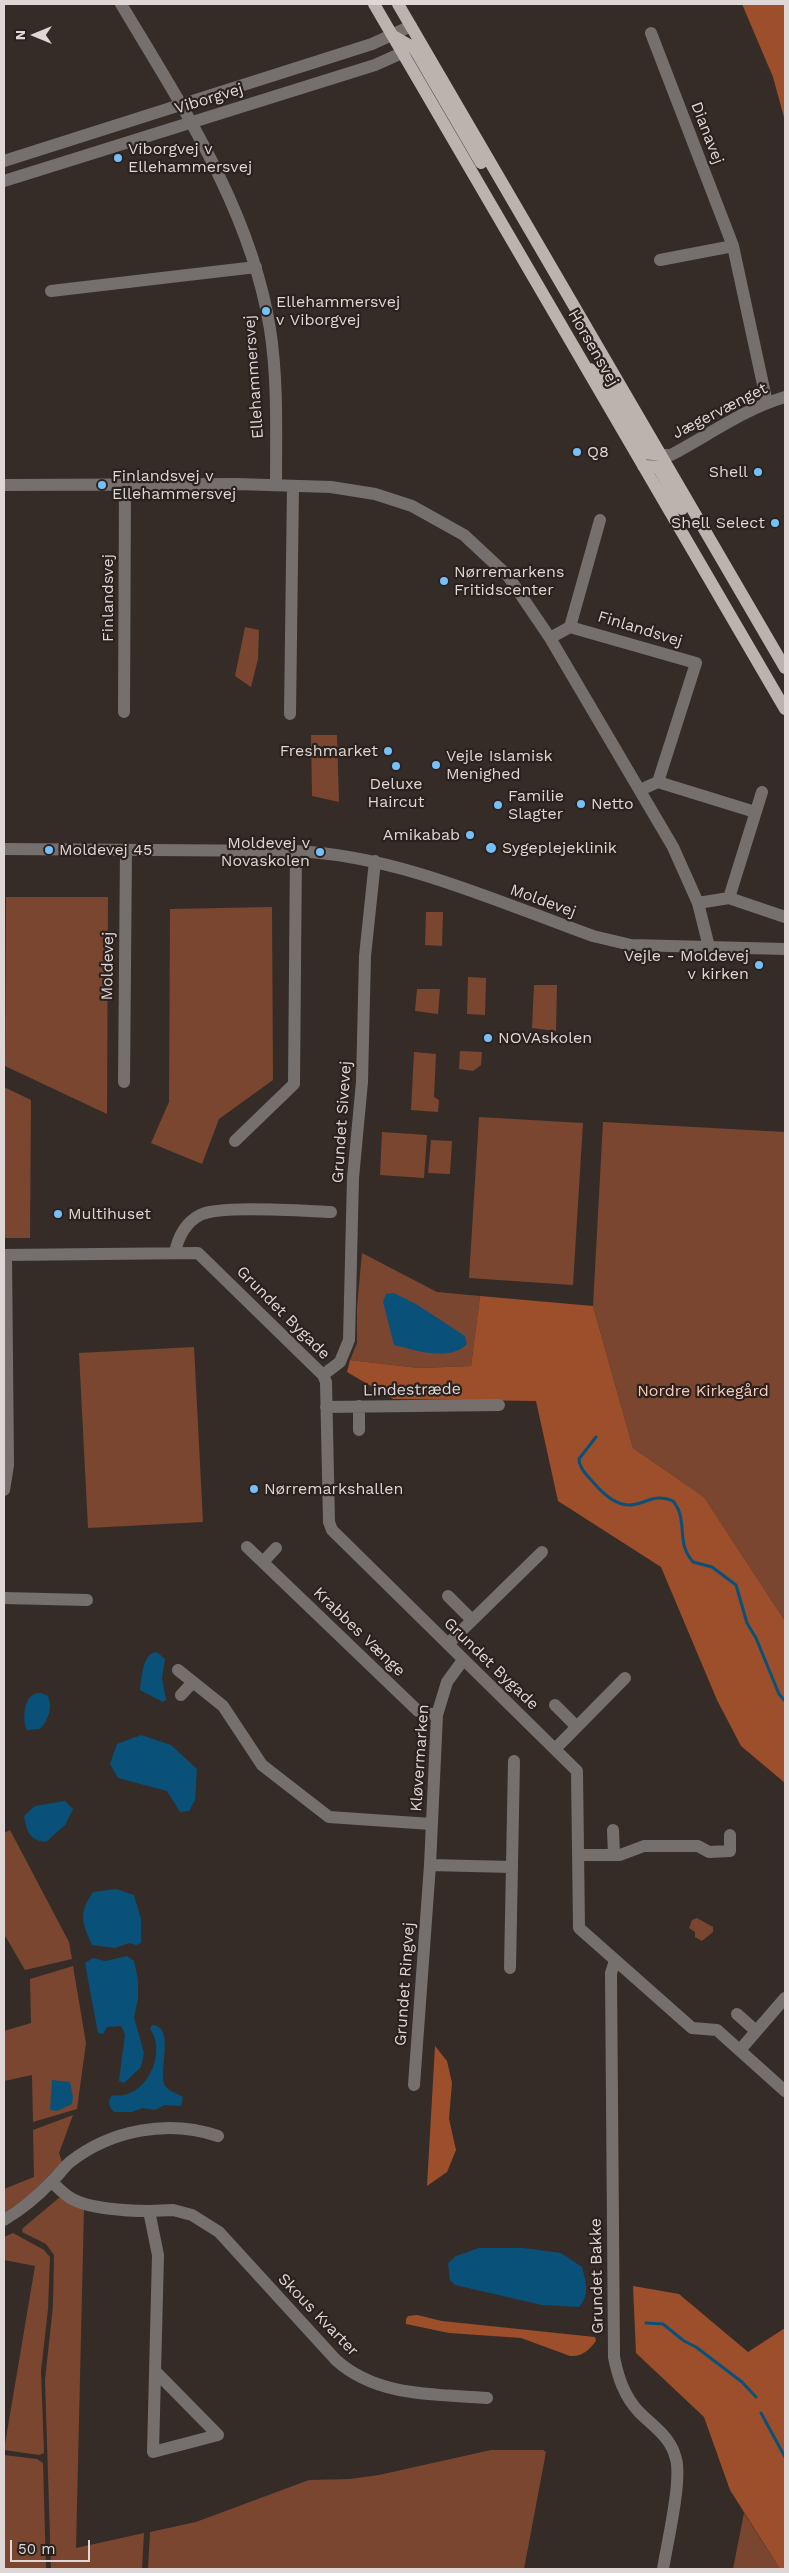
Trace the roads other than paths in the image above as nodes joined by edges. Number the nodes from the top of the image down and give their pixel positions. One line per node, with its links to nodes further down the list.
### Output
1 (121, 4): 8 (street, Ellehammersvej)
2 (374, 4): 6 (main road, Horsensvej)
3 (398, 4): 4 (main road, Horsensvej)
4 (411, 26): 6 (street, Viborgvej); 7 (main road, Horsensvej)
5 (650, 33): 12 (street, Dianavej)
6 (393, 35): 7 (main road, Horsensvej); 8 (street, Viborgvej)
7 (413, 48): 9 (street, Viborgvej); 16 (main road, Horsensvej); 19 (main road, Horsensvej)
8 (180, 104): 9 (street, Ellehammersvej); 10 (street, Viborgvej)
9 (190, 122): 11 (street, Viborgvej); 14 (street, Ellehammersvej)
10 (4, 161)
11 (4, 181)
12 (733, 246): 13 (street); 18 (street, Dianavej)
13 (660, 260)
14 (256, 267): 15 (street); 23 (street, Ellehammersvej)
15 (52, 291)
16 (584, 364): 19 (main road); 20 (main road, Horsensvej)
17 (785, 397): 18 (street, Jægervænget)
18 (768, 402): 19 (street, Jægervænget)
19 (661, 456): 20 (street, Jægervænget); 26 (main road, Horsensvej)
20 (643, 466): 26 (main road); 30 (main road, Horsensvej)
21 (4, 485): 22 (street)
22 (125, 485): 23 (street); 31 (street, Finlandsvej)
23 (276, 485): 24 (street)
24 (293, 486): 28 (street); 32 (street)
25 (600, 520): 27 (street, Finlandsvej)
26 (722, 561): 29 (main road, Horsensvej)
27 (570, 627): 28 (street); 33 (street, Finlandsvej)
28 (550, 638): 34 (street)
29 (785, 668)
30 (785, 709)
31 (124, 712)
32 (290, 714)
33 (658, 782): 34 (street); 36 (street)
34 (640, 790): 42 (street)
35 (762, 792): 36 (street)
36 (755, 812): 41 (street)
37 (4, 849): 38 (street, Moldevej)
38 (126, 850): 39 (street, Moldevej); 46 (street, Moldevej)
39 (296, 851): 40 (street, Moldevej); 47 (street)
40 (374, 861): 44 (street, Moldevej); 52 (street, Grundet Sivevej)
41 (728, 898): 42 (street); 43 (street)
42 (698, 903): 44 (street)
43 (785, 917)
44 (709, 947): 45 (street, Moldevej)
45 (785, 949)
46 (124, 1082)
47 (235, 1141)
48 (331, 1212): 49 (street)
49 (175, 1253): 50 (street, Grundet Bygade); 52 (street, Grundet Bygade)
50 (5, 1255): 51 (street)
51 (5, 1323): 57 (street)
52 (322, 1375): 55 (street, Grundet Bygade)
53 (499, 1405): 54 (street, Lindestræde)
54 (359, 1406): 55 (street, Lindestræde); 56 (street)
55 (326, 1407): 66 (street, Grundet Bygade)
56 (359, 1430)
57 (4, 1490)
58 (247, 1547): 61 (street, Krabbes Vænge)
59 (276, 1548): 61 (street)
60 (542, 1552): 65 (street)
61 (263, 1562): 73 (street, Krabbes Vænge)
62 (448, 1596): 65 (street)
63 (4, 1598): 64 (street)
64 (87, 1600)
65 (472, 1620): 66 (street)
66 (448, 1644): 67 (street, Grundet Bygade)
67 (464, 1660): 73 (street, Kløvermarken); 75 (street, Grundet Bygade)
68 (178, 1670): 70 (street)
69 (626, 1678): 74 (street)
70 (193, 1682): 71 (street); 77 (street)
71 (182, 1695)
72 (555, 1705): 74 (street)
73 (438, 1715): 77 (street, Kløvermarken)
74 (577, 1727): 75 (street)
75 (555, 1749): 80 (street, Grundet Bygade)
76 (514, 1761): 83 (street)
77 (432, 1824): 82 (street, Kløvermarken)
78 (613, 1830): 81 (street)
79 (730, 1835): 81 (street)
80 (578, 1855): 81 (street); 85 (street, Grundet Bygade)
81 (614, 1855)
82 (430, 1865): 83 (street); 84 (street, Kløvermarken)
83 (512, 1867): 86 (street)
84 (428, 1884): 91 (street, Grundet Ringvej)
85 (615, 1961): 90 (street, Grundet Bygade); 99 (street, Grundet Bakke)
86 (510, 1968)
87 (785, 1998): 89 (street)
88 (737, 2014): 89 (street)
89 (756, 2031): 90 (street)
90 (740, 2050): 92 (street, Grundet Bygade)
91 (414, 2085)
92 (785, 2091)
93 (218, 2136): 94 (street)
94 (52, 2182): 95 (street, Skous Kvarter); 96 (street)
95 (150, 2211): 97 (street); 98 (street, Skous Kvarter)
96 (4, 2220)
97 (155, 2371): 97 (street)
98 (487, 2398)
99 (663, 2569)

